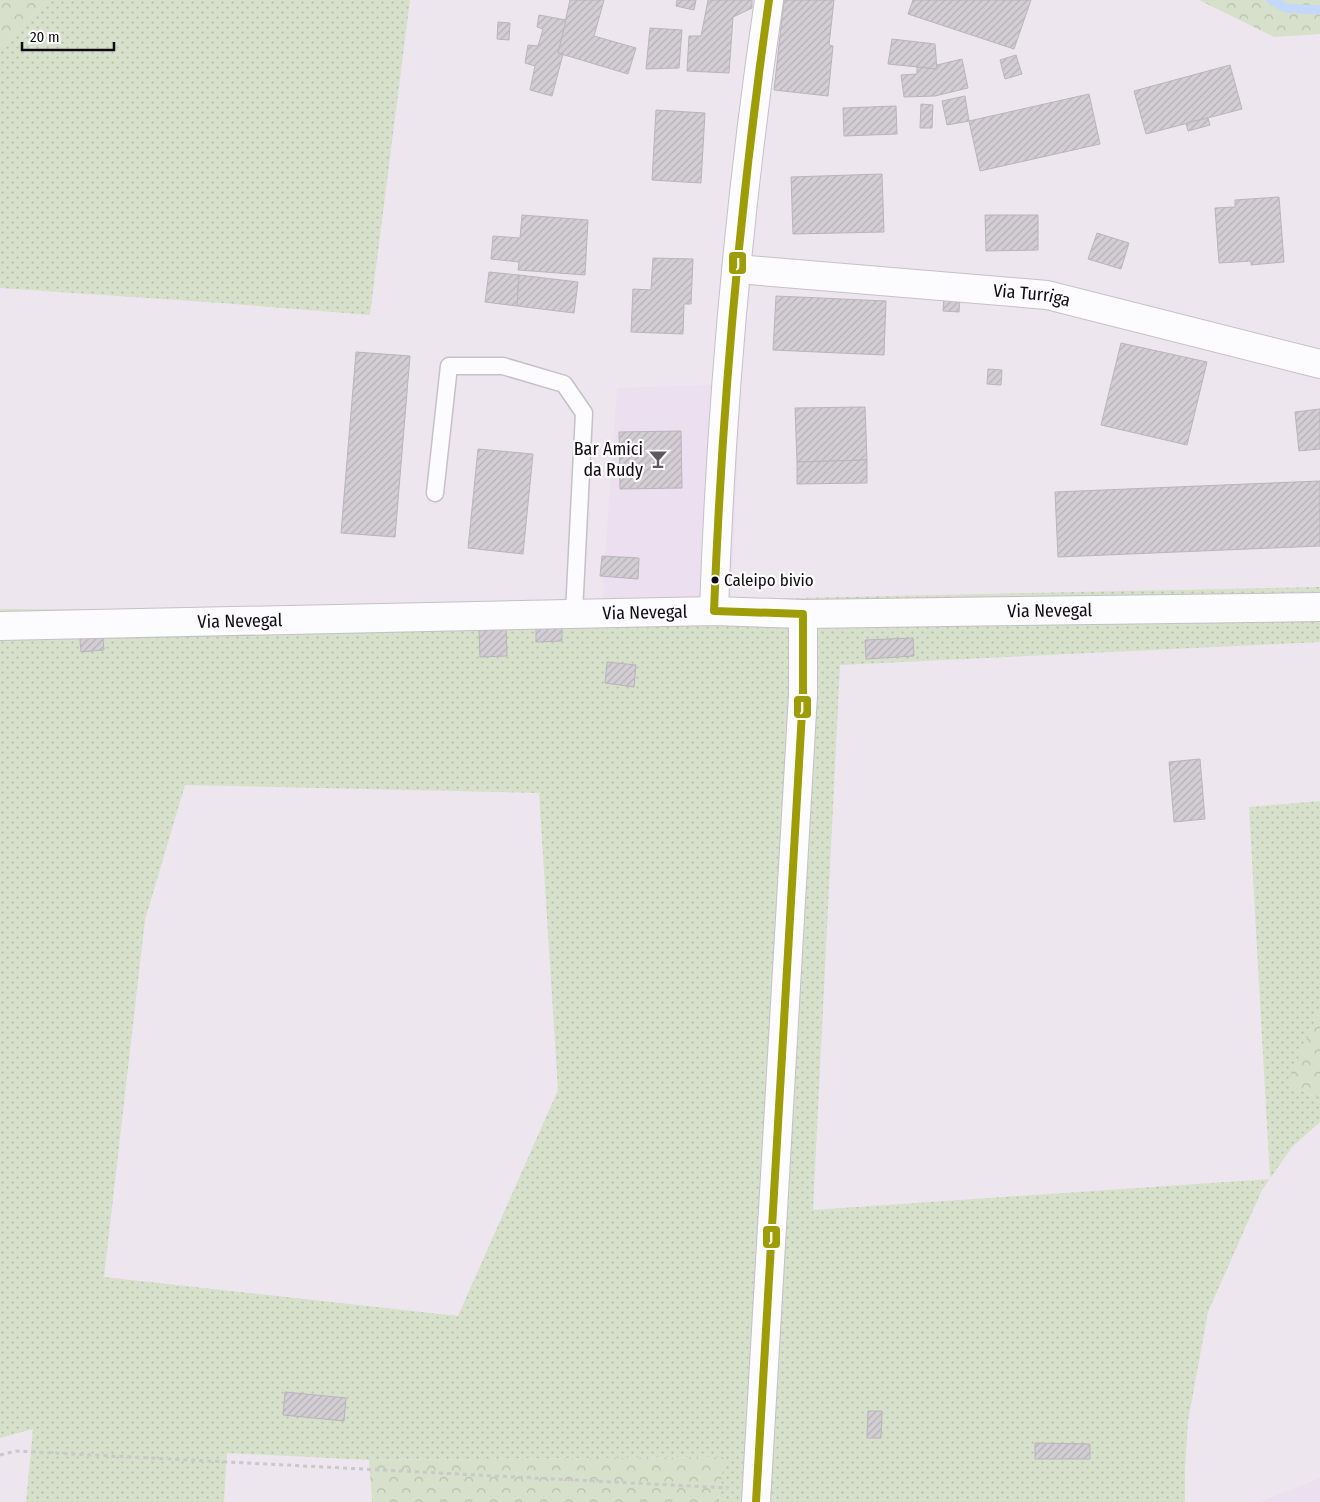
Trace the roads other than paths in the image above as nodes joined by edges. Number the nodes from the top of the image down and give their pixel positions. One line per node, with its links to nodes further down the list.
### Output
1 (769, 0): 2 (street)
2 (737, 268): 3 (street, Via Turriga); 6 (street)
3 (1320, 364)
4 (435, 493): 7 (lane)
5 (1320, 607): 8 (street, Via Nevegal)
6 (714, 611): 7 (street, Via Nevegal); 8 (street, Via Nevegal)
7 (574, 613): 9 (street, Via Nevegal)
8 (803, 614): 10 (street)
9 (0, 626)
10 (756, 1496)

